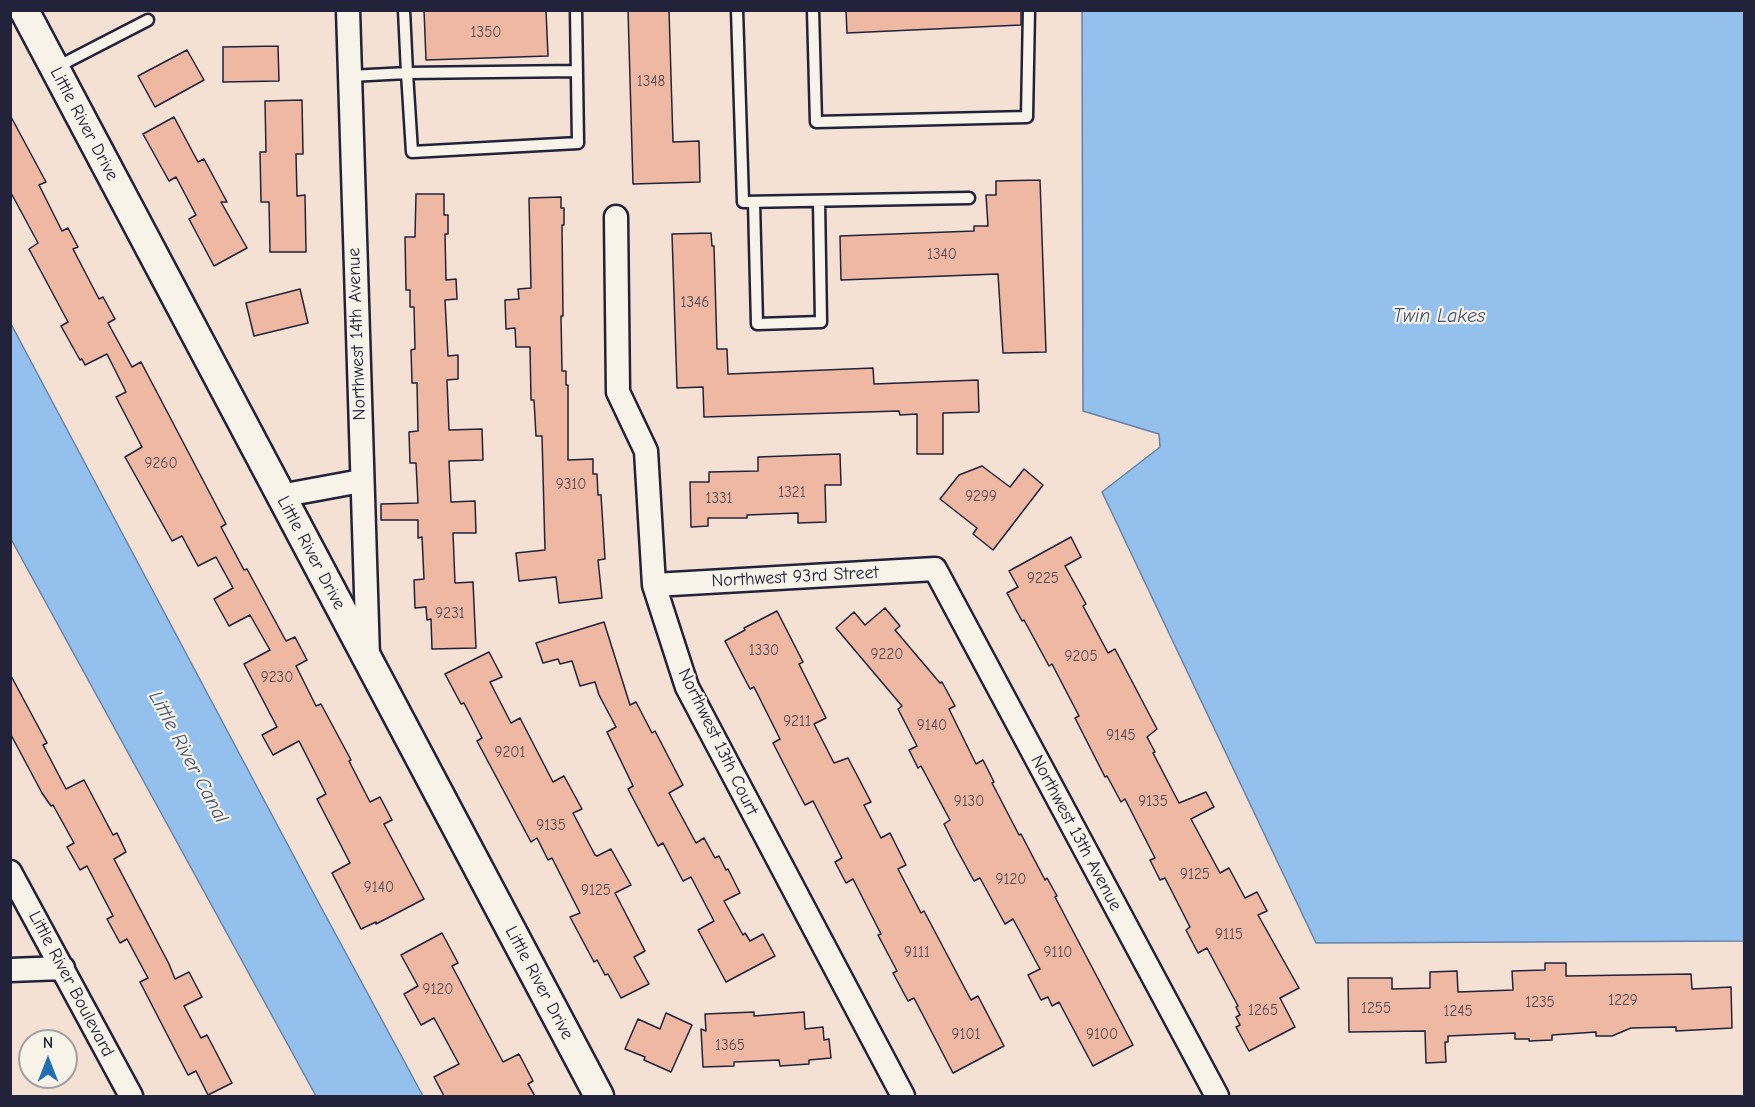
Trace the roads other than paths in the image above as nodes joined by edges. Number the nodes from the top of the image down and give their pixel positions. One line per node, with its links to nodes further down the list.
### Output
1 (24, 10): 9 (street, Little River Drive)
2 (348, 10): 12 (street, Northwest 14th Avenue)
3 (404, 10): 11 (lane)
4 (576, 10): 10 (lane)
5 (737, 10): 15 (lane)
6 (813, 10): 7 (lane)
7 (1029, 10)
8 (148, 20): 9 (lane)
9 (54, 69): 18 (street, Little River Drive)
10 (577, 71): 11 (lane); 11 (lane)
11 (407, 73): 12 (lane)
12 (350, 76): 17 (street, Northwest 14th Avenue)
13 (969, 198): 14 (lane)
14 (819, 201): 15 (lane); 15 (lane)
15 (754, 202)
16 (616, 217): 20 (street, Northwest 13th Court)
17 (361, 481): 18 (street); 21 (street, Northwest 14th Avenue)
18 (280, 496): 21 (street, Little River Drive)
19 (935, 569): 20 (street, Northwest 93rd Street); 28 (street, Northwest 13th Avenue)
20 (654, 585): 27 (street, Northwest 13th Court)
21 (368, 658): 26 (street, Little River Drive)
22 (10, 872): 23 (street, Little River Boulevard)
23 (63, 968): 24 (street); 25 (street, Little River Boulevard)
24 (10, 970)
25 (131, 1096)
26 (599, 1096)
27 (903, 1096)
28 (1217, 1096)

